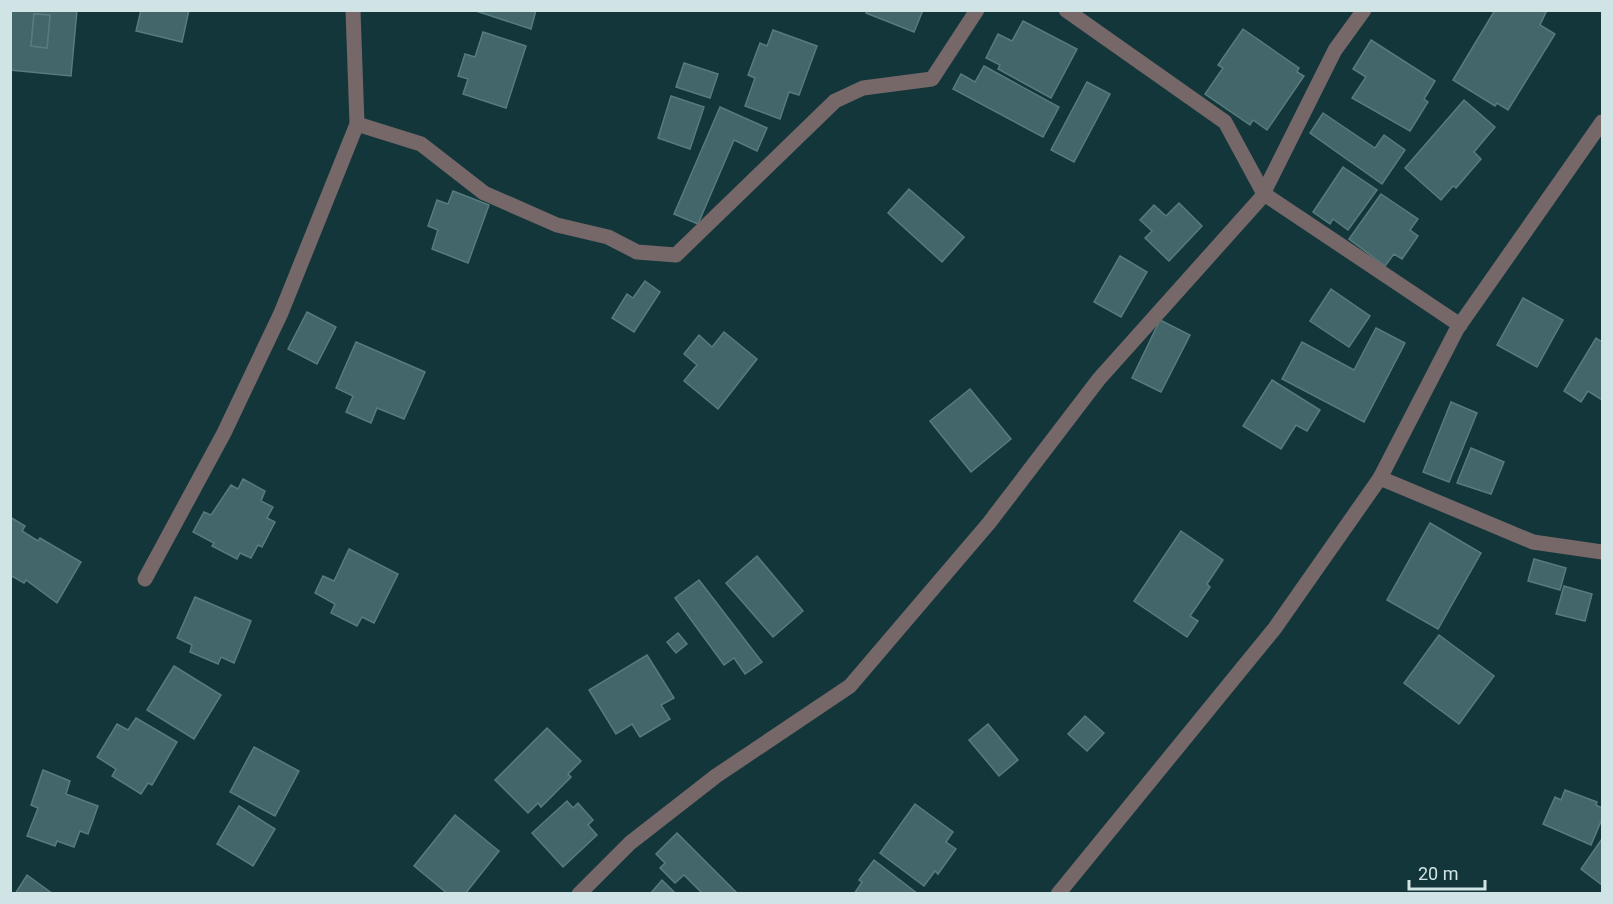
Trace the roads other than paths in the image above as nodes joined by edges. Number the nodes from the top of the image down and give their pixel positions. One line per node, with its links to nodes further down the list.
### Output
1 (353, 10): 6 (street)
2 (977, 10): 6 (street)
3 (1066, 10): 7 (street)
4 (1364, 10): 7 (street)
5 (1602, 122): 8 (street)
6 (357, 124): 11 (street)
7 (1263, 193): 8 (street); 12 (street)
8 (1461, 325): 9 (street)
9 (1380, 478): 10 (street); 13 (street)
10 (1602, 552)
11 (145, 579)
12 (579, 894)
13 (1058, 894)

